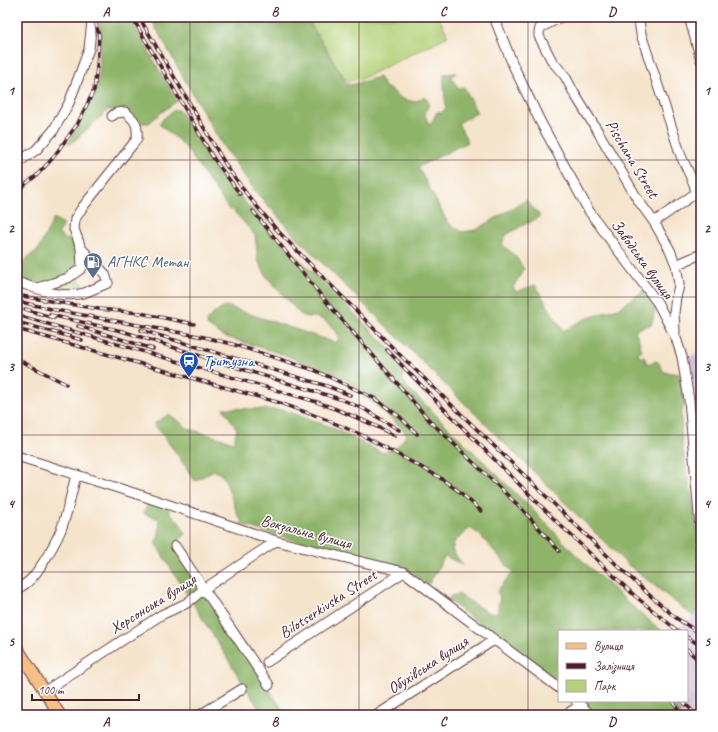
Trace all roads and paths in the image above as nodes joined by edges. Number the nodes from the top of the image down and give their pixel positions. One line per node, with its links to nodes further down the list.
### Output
1 (92, 17): 8 (street)
2 (494, 17): 16 (street, Заводська вулиця)
3 (561, 17): 10 (street, Pischana Street)
4 (638, 17): 9 (street)
5 (689, 17): 6 (street)
6 (701, 60)
7 (112, 116): 11 (street)
8 (17, 163)
9 (698, 193): 10 (street)
10 (654, 222): 13 (street, Pischana Street)
11 (81, 248): 15 (street); 15 (street)
12 (701, 254): 13 (street)
13 (676, 265): 16 (street, Pischana Street)
14 (17, 282): 15 (street)
15 (38, 288)
16 (676, 338): 19 (street, Заводська вулиця)
17 (17, 456): 18 (street, Вокзальна вулиця)
18 (76, 475): 20 (street, Вокзальна вулиця); 23 (street)
19 (701, 538)
20 (276, 541): 22 (street, Вокзальна вулиця); 24 (street, Херсонська вулиця)
21 (176, 546): 24 (street)
22 (404, 572): 25 (street, Вокзальна вулиця); 27 (street, Bilotserkivska Street)
23 (17, 589)
24 (204, 589): 28 (street); 31 (street, Херсонська вулиця)
25 (494, 640): 29 (street, Вокзальна вулиця); 35 (street, Обухівська вулиця)
26 (17, 648): 31 (main road)
27 (267, 662)
28 (269, 685)
29 (558, 687)
30 (242, 689): 34 (street)
31 (45, 691): 33 (main road)
32 (578, 703): 36 (street); 37 (street)
33 (55, 713)
34 (200, 715)
35 (377, 715)
36 (565, 715)
37 (591, 715)

